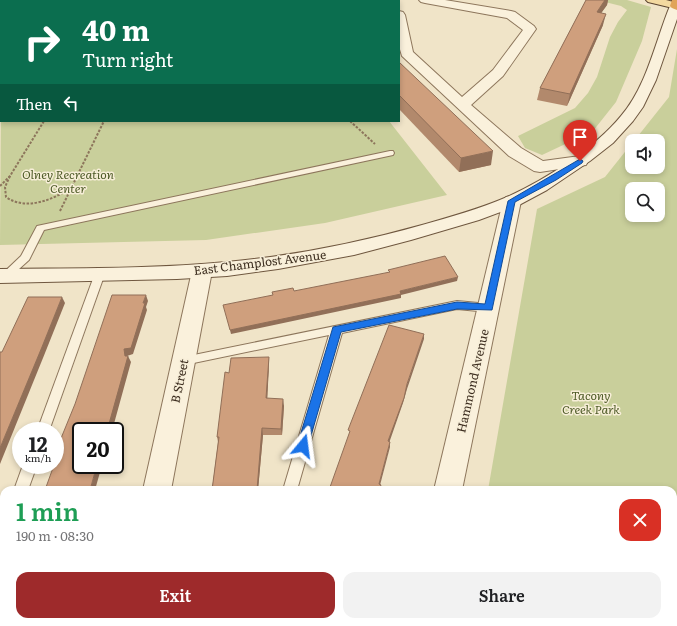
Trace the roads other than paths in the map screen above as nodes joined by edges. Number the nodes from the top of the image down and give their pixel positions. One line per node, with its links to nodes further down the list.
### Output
1 (425, 0): 6 (street)
2 (652, 0): 3 (main road)
3 (676, 4): 5 (street, East Champlost Avenue)
4 (400, 20): 6 (street)
5 (671, 31): 8 (street, East Champlost Avenue)
6 (462, 105): 8 (street)
7 (387, 153): 12 (lane)
8 (580, 161): 9 (street, East Champlost Avenue)
9 (512, 201): 10 (street, East Champlost Avenue); 13 (street, Hammond Avenue)
10 (202, 271): 11 (street, East Champlost Avenue); 15 (street, B Street)
11 (99, 276): 12 (street, East Champlost Avenue); 16 (lane)
12 (2, 278)
13 (489, 308): 14 (lane); 21 (street, Hammond Avenue)
14 (337, 330): 15 (lane); 20 (lane)
15 (184, 361): 19 (street, B Street)
16 (46, 422)
17 (27, 474): 18 (lane)
18 (22, 486)
19 (158, 486)
20 (291, 486)
21 (449, 486)

